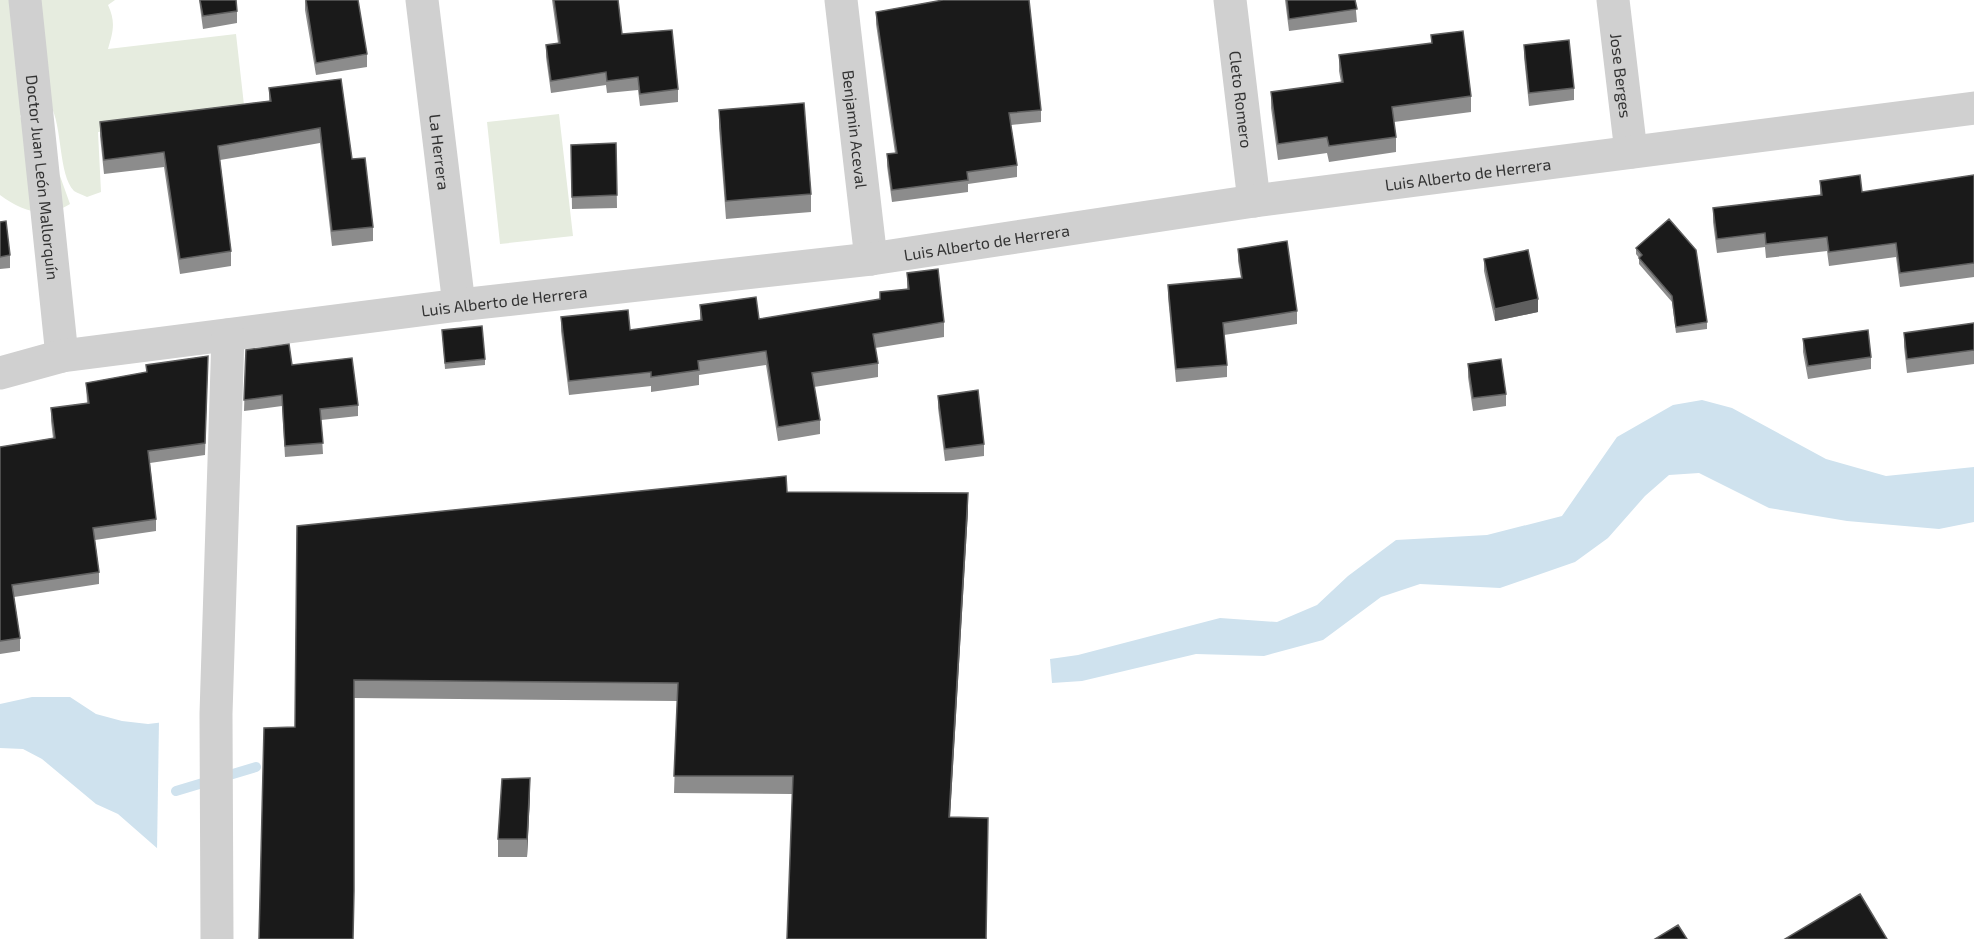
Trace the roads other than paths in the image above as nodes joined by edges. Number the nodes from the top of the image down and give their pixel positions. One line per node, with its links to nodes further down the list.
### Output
1 (25, 0): 12 (street, Doctor Juan León Mallorquín)
2 (422, 0): 10 (street, La Herrera)
3 (841, 0): 9 (street, Benjamin Aceval)
4 (1230, 0): 8 (street, Cleto Romero)
5 (1613, 0): 7 (street, Jose Berges)
6 (1974, 108): 7 (street, Luis Alberto de Herrera)
7 (1631, 152): 8 (street, Luis Alberto de Herrera)
8 (1254, 201): 9 (street, Luis Alberto de Herrera)
9 (871, 259): 10 (street, Luis Alberto de Herrera)
10 (459, 305): 11 (street, Luis Alberto de Herrera)
11 (228, 335): 12 (street, Luis Alberto de Herrera); 14 (street)
12 (62, 356): 13 (street, Luis Alberto de Herrera)
13 (0, 373)
14 (217, 939)

